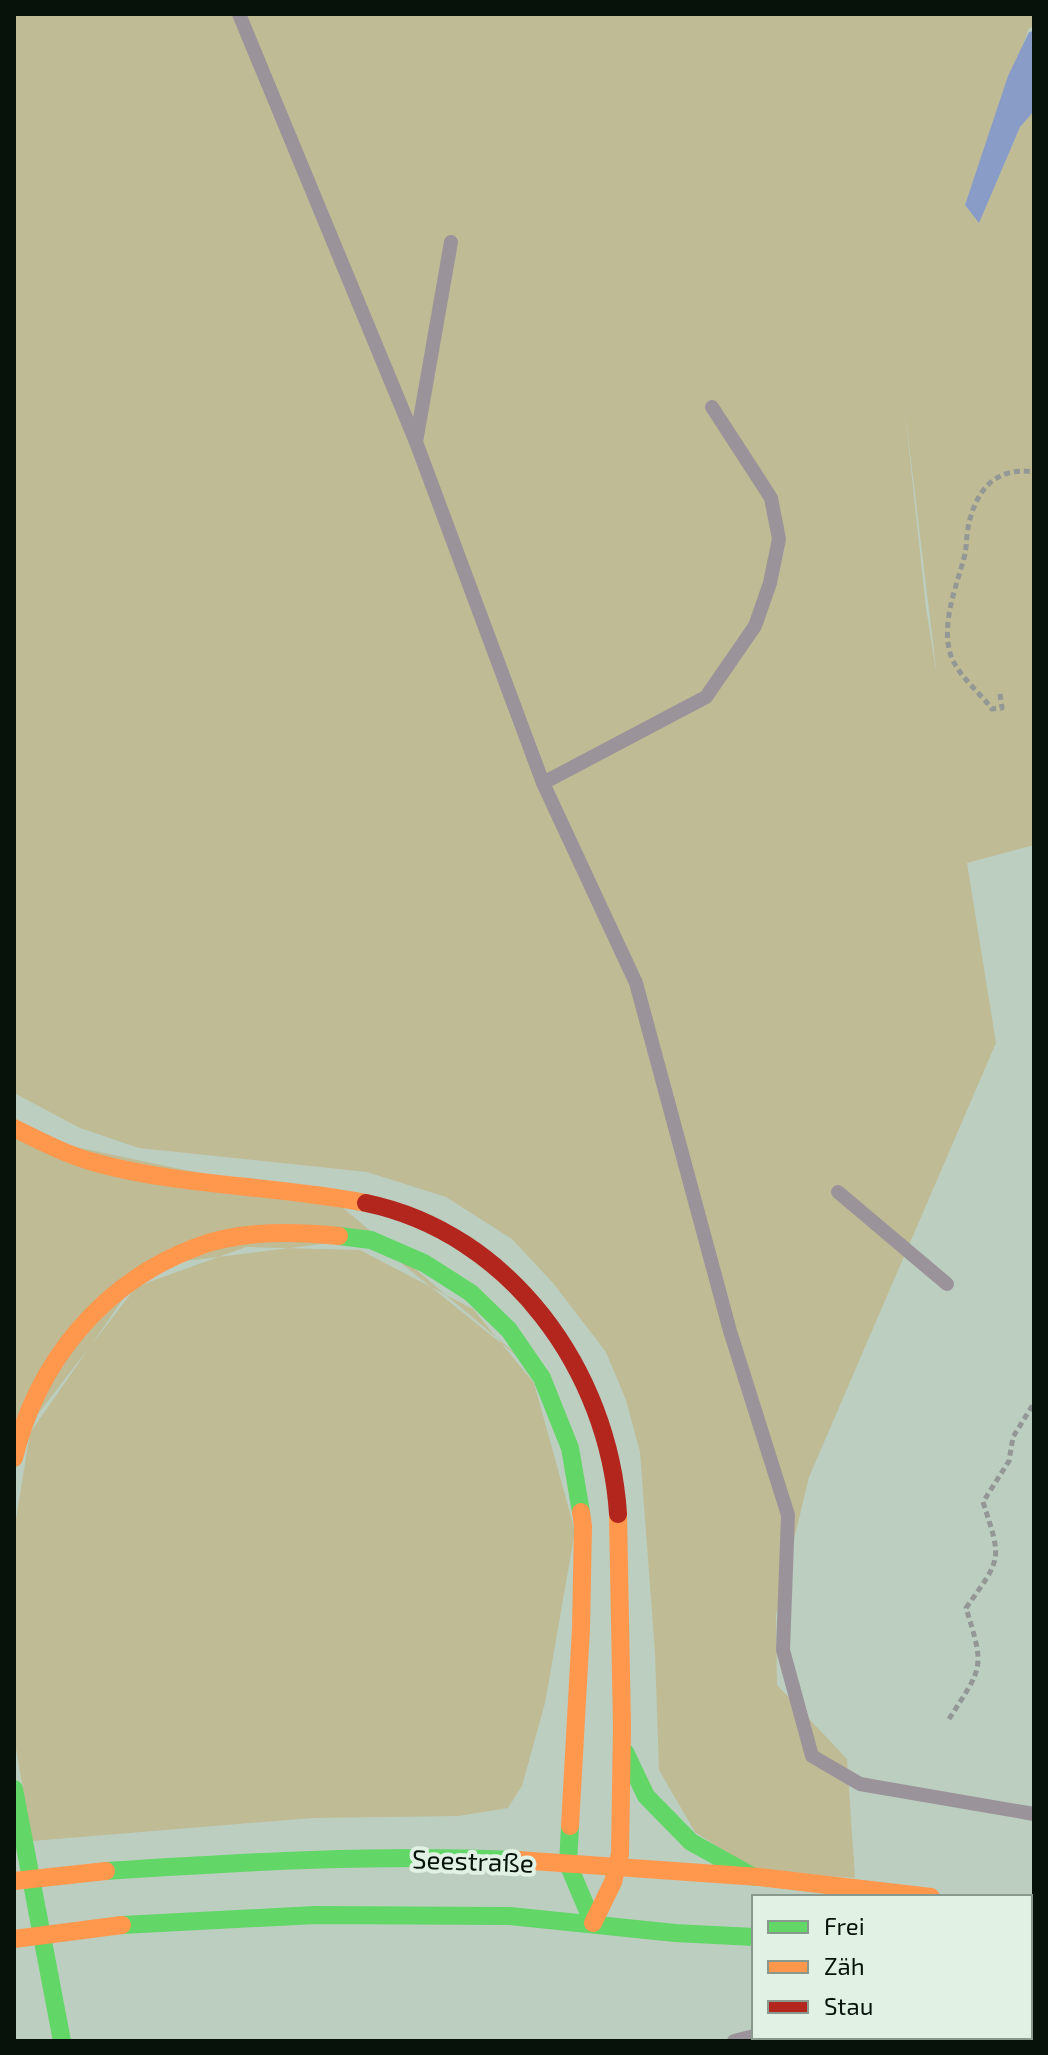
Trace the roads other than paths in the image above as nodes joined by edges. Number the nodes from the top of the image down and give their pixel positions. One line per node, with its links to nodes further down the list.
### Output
1 (239, 14): 4 (lane)
2 (451, 242): 4 (lane)
3 (712, 407): 5 (lane)
4 (416, 442): 5 (lane)
5 (543, 783): 12 (lane)
6 (14, 1128): 10 (main road)
7 (838, 1192): 8 (lane)
8 (947, 1284)
9 (14, 1458): 13 (main road)
10 (624, 1748): 14 (main road); 15 (main road)
11 (14, 1789): 23 (main road)
12 (1034, 1814)
13 (568, 1864): 14 (main road, Seestraße); 16 (main road, Seestraße, bridge); 19 (main road)
14 (619, 1867): 15 (main road, Seestraße); 19 (main road)
15 (754, 1877): 17 (main road, Seestraße)
16 (14, 1881)
17 (913, 1895)
18 (17, 1915): 22 (main road)
19 (593, 1923): 20 (main road); 21 (main road, bridge)
20 (752, 1937)
21 (14, 1939)
22 (48, 2041)
23 (62, 2041)

